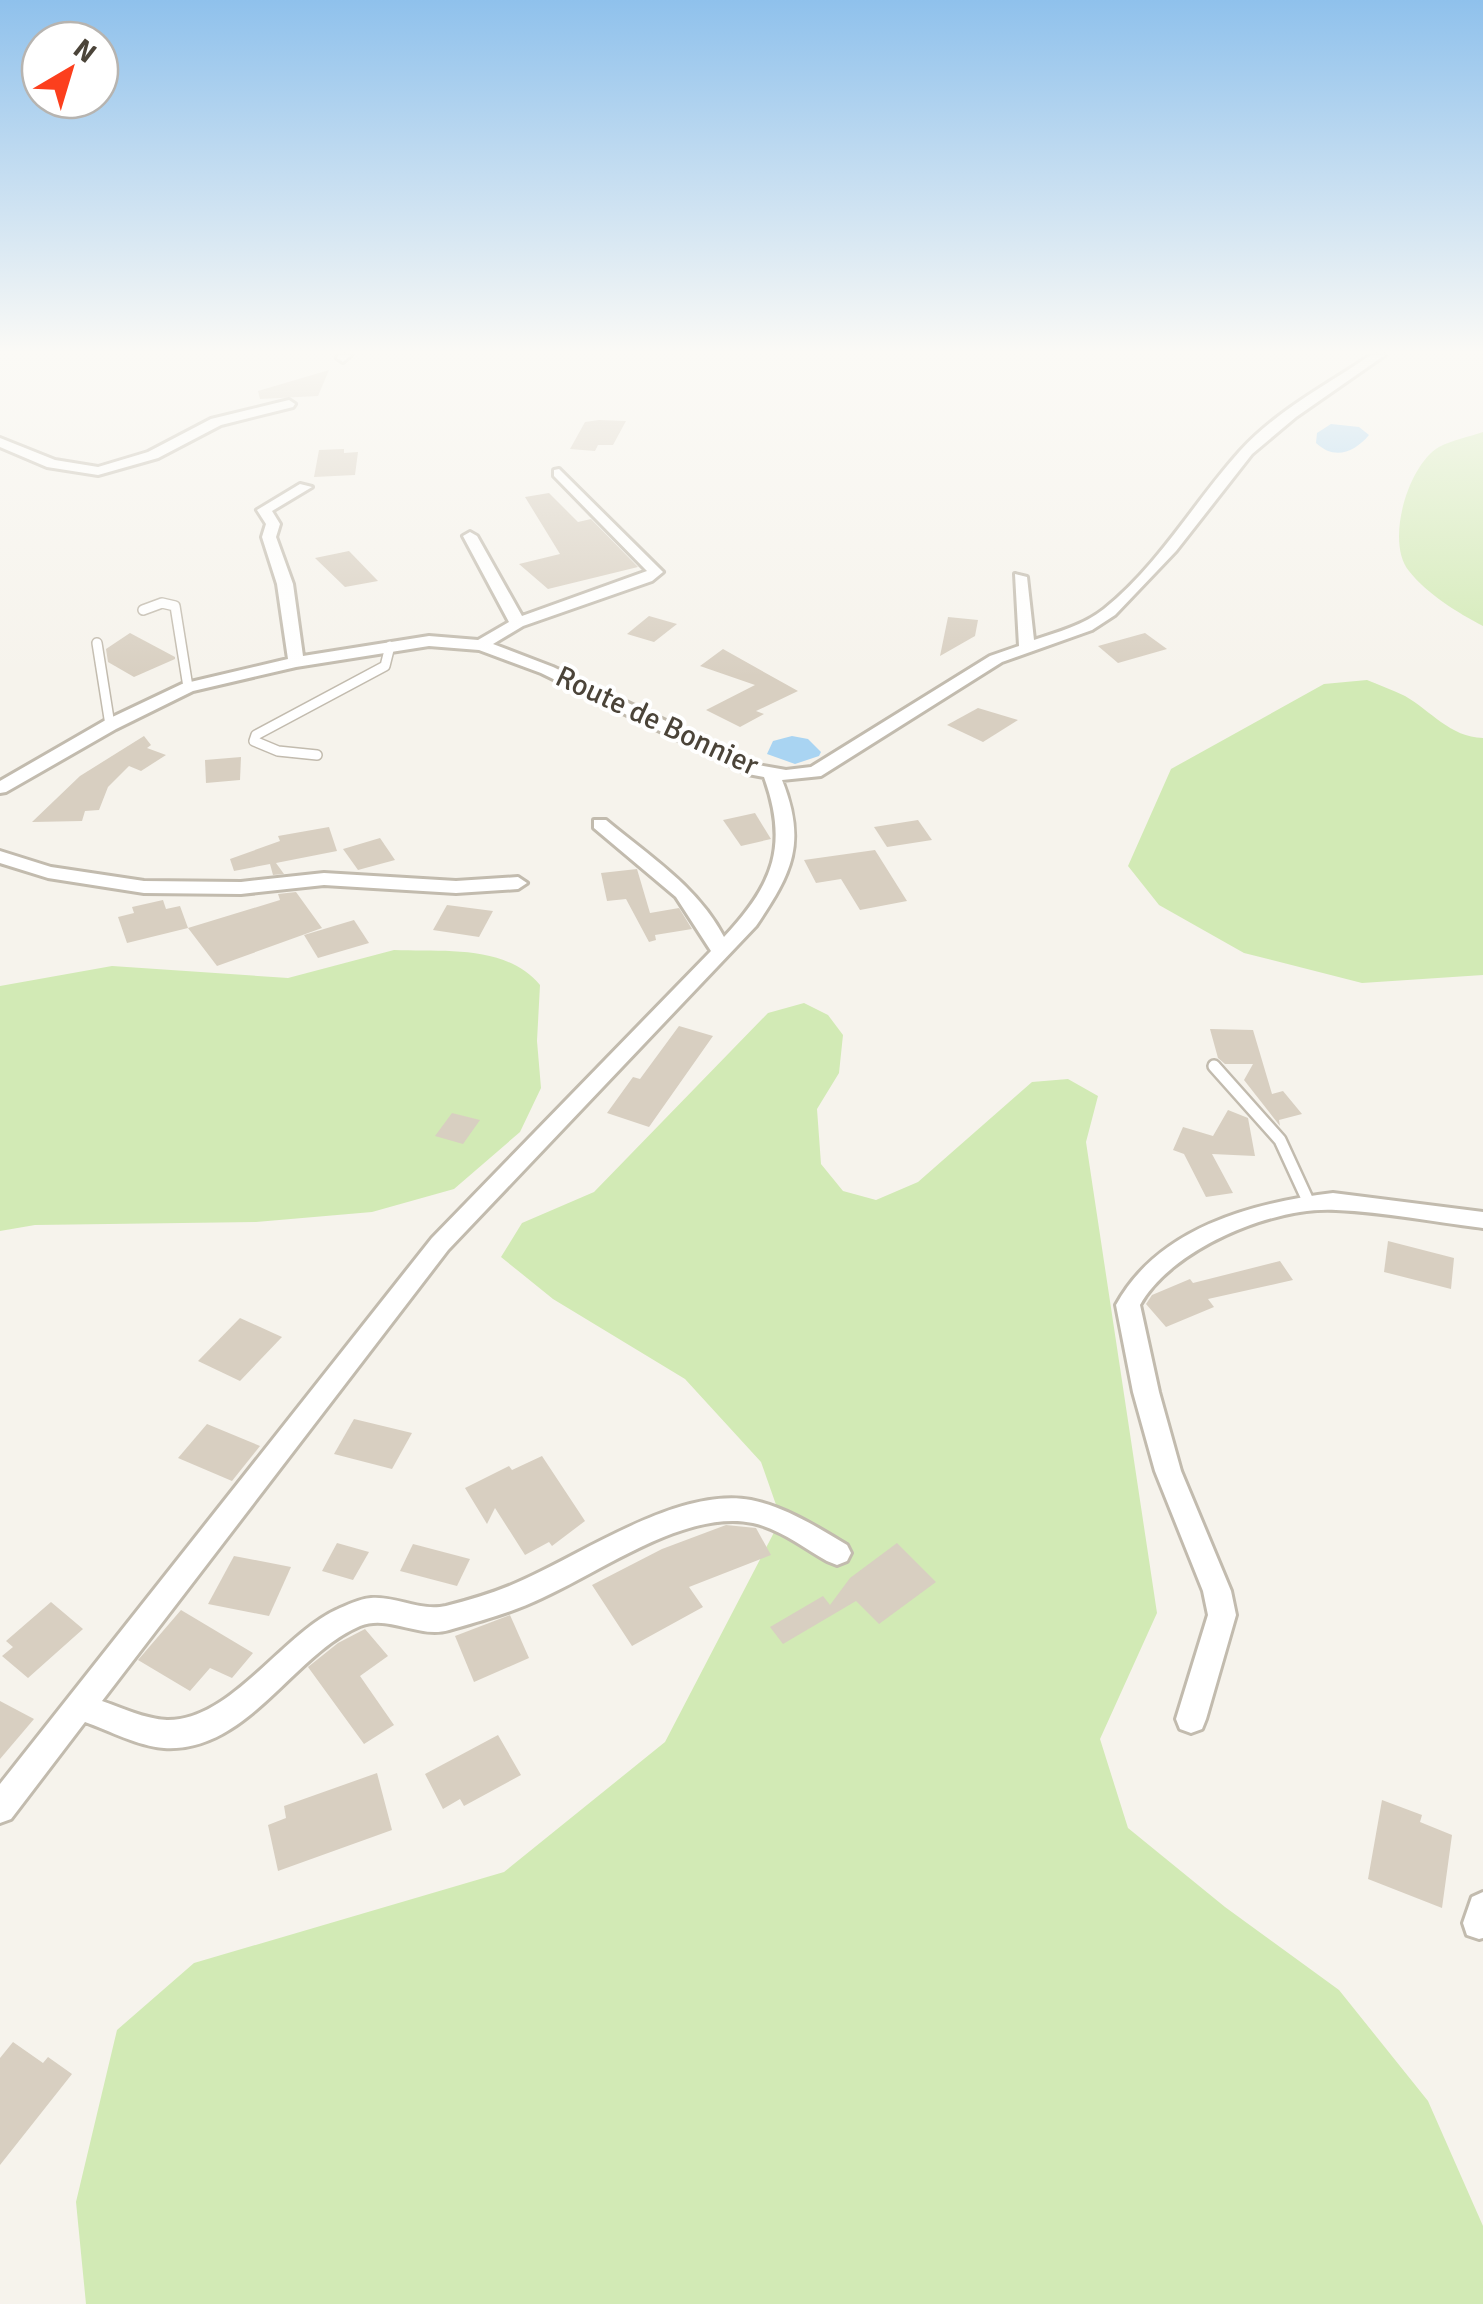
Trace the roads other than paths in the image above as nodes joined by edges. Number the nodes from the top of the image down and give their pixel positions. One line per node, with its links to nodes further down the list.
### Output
1 (49, 463): 2 (street)
2 (127, 463)
3 (1239, 463): 13 (street, Route de Bonnier)
4 (559, 473): 9 (street)
5 (305, 487): 14 (street)
6 (470, 536): 9 (street)
7 (1020, 577): 13 (street)
8 (144, 610): 15 (lane)
9 (518, 623): 12 (street)
10 (97, 643): 16 (lane)
11 (390, 646): 12 (street, Route de Bonnier); 14 (street, Route de Bonnier); 17 (lane)
12 (481, 646): 18 (street, Route de Bonnier)
13 (1027, 648): 18 (street, Route de Bonnier)
14 (296, 662): 15 (street, Route de Bonnier)
15 (188, 687): 16 (street, Route de Bonnier)
16 (110, 725): 19 (street, Route de Bonnier)
17 (317, 755)
18 (771, 773): 23 (street)
19 (0, 788)
20 (600, 824): 23 (street)
21 (0, 857): 22 (street)
22 (518, 884)
23 (722, 952): 28 (street)
24 (1214, 1066): 25 (lane)
25 (1310, 1202): 26 (street); 29 (street)
26 (1483, 1220)
27 (837, 1553): 28 (street)
28 (79, 1706): 30 (street)
29 (1190, 1719)
30 (0, 1808)

